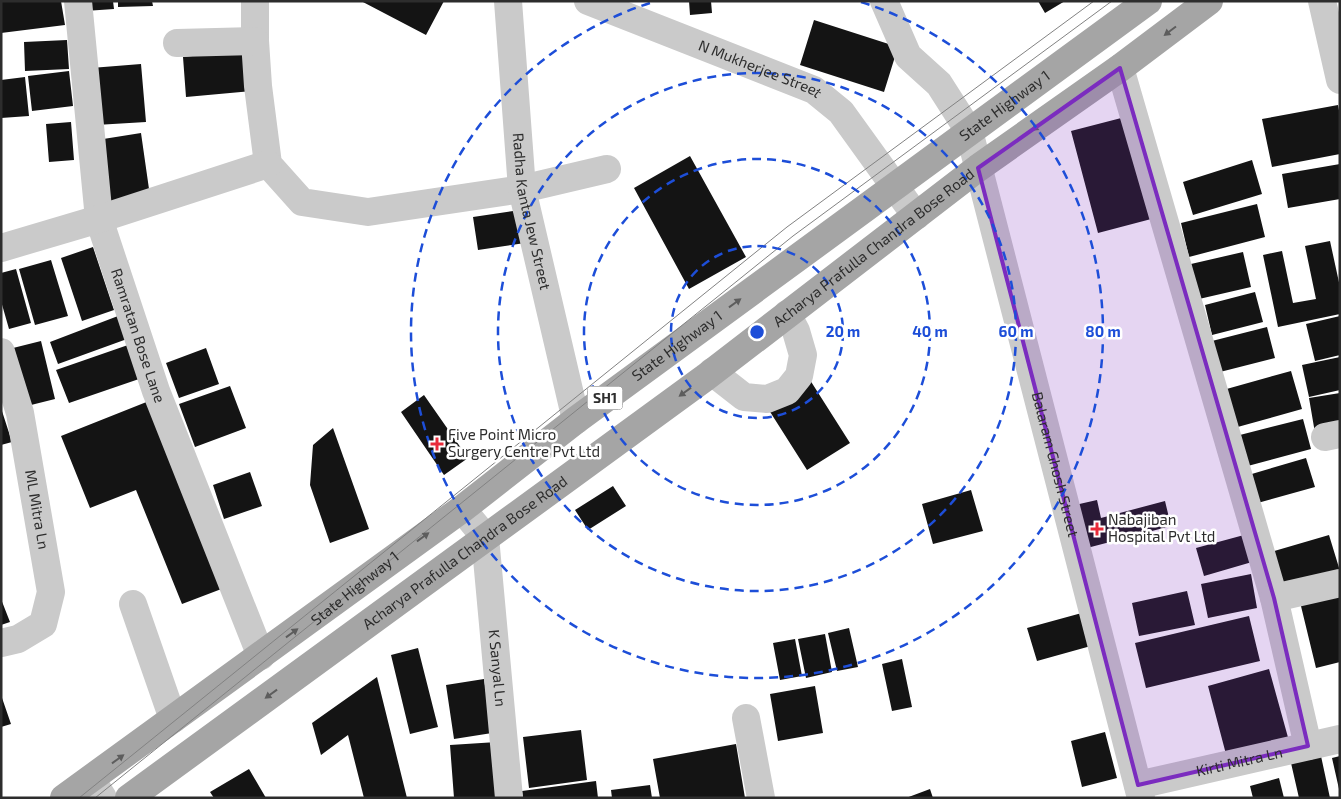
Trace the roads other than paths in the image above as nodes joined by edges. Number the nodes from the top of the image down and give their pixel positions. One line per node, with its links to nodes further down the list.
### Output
1 (78, 1): 20 (street, Ramratan Bose Lane)
2 (255, 1): 9 (street)
3 (508, 1): 18 (street, Radha Kanta Jew Street)
4 (588, 1): 17 (street, N Mukherjee Street)
5 (884, 1): 13 (street, Balaram Ghosh Street)
6 (1148, 1): 13 (main road, State Highway 1 / SH1)
7 (1209, 1): 11 (main road, Acharya Prafulla Chandra Bose Road / SH1, one-way to 11)
8 (1322, 1): 12 (street)
9 (255, 41): 10 (street); 14 (street)
10 (177, 43)
11 (1120, 68): 15 (main road, Acharya Prafulla Chandra Bose Road / SH1, one-way to 15); 29 (street)
12 (1340, 80)
13 (969, 131): 15 (street, Balaram Ghosh Street); 17 (main road, State Highway 1 / SH1)
14 (268, 164): 18 (street); 20 (street)
15 (978, 168): 19 (main road, Acharya Prafulla Chandra Bose Road / SH1); 38 (street, Balaram Ghosh Street)
16 (607, 169): 18 (street)
17 (894, 186): 19 (street, N Mukherjee Street); 25 (main road, State Highway 1 / SH1, one-way to 17)
18 (522, 190): 25 (street, Radha Kanta Jew Street)
19 (916, 216): 22 (main road, Acharya Prafulla Chandra Bose Road / SH1)
20 (99, 219): 21 (street); 32 (street, Ramratan Bose Lane)
21 (1, 248)
22 (787, 314): 24 (main road, Acharya Prafulla Chandra Bose Road / SH1); 24 (street)
23 (1, 352): 31 (street, ML Mitra Ln)
24 (712, 372): 27 (main road, Acharya Prafulla Chandra Bose Road / SH1, one-way to 27)
25 (576, 420): 26 (main road, State Highway 1 / SH1)
26 (462, 509): 27 (street); 32 (main road, State Highway 1 / SH1, one-way to 26)
27 (485, 537): 40 (main road, Acharya Prafulla Chandra Bose Road / SH1, one-way to 40); 41 (street, K Sanyal Ln)
28 (1340, 583): 29 (street)
29 (1274, 598): 36 (street)
30 (132, 604): 34 (street)
31 (1, 643)
32 (261, 656): 34 (main road, State Highway 1 / SH1)
33 (746, 718): 42 (street)
34 (173, 719): 37 (main road, State Highway 1 / SH1, one-way to 34)
35 (1340, 739): 36 (street, Kirti Mitra Ln)
36 (1308, 746): 38 (street, Kirti Mitra Ln)
37 (97, 788): 39 (main road, State Highway 1 / SH1)
38 (1139, 791)
39 (64, 798)
40 (129, 798)
41 (509, 798)
42 (762, 798)

